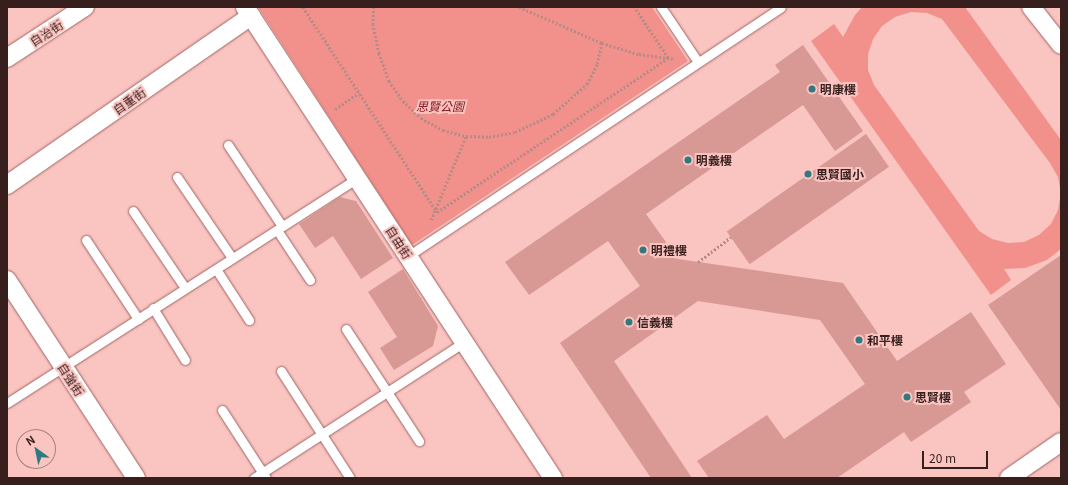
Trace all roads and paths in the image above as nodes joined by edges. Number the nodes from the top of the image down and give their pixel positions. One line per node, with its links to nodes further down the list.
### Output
1 (85, 7): 12 (street, 自治街)
2 (303, 7): 15 (path)
3 (374, 7): 17 (path)
4 (519, 7): 10 (path)
5 (634, 7): 13 (path)
6 (661, 7): 14 (lane)
7 (781, 7): 14 (lane)
8 (1031, 7): 11 (street)
9 (248, 12): 16 (street, 自由街); 21 (street, 自重街)
10 (602, 43): 13 (path); 17 (path)
11 (1061, 45)
12 (7, 58)
13 (668, 58): 23 (path)
14 (698, 62): 27 (lane)
15 (359, 92): 16 (path); 23 (path)
16 (319, 120): 20 (street, 自由街)
17 (466, 136): 23 (path)
18 (228, 145): 24 (lane)
19 (177, 178): 28 (lane)
20 (357, 178): 24 (lane); 27 (street, 自由街)
21 (7, 185)
22 (133, 211): 33 (lane)
23 (437, 212)
24 (279, 228): 28 (lane); 31 (lane)
25 (731, 237): 29 (path)
26 (86, 240): 35 (lane)
27 (408, 256): 38 (street, 自由街)
28 (232, 258): 30 (lane)
29 (698, 262)
30 (216, 269): 33 (lane); 36 (lane)
31 (310, 280)
32 (8, 285): 40 (street, 自強街)
33 (185, 288): 34 (lane)
34 (153, 308): 35 (lane); 39 (lane)
35 (138, 319): 40 (lane)
36 (250, 320)
37 (346, 329): 42 (lane)
38 (464, 342): 42 (lane); 52 (street, 自由街)
39 (185, 360)
40 (63, 366): 43 (lane); 49 (street, 自強街)
41 (282, 371): 45 (lane)
42 (387, 392): 45 (lane); 46 (lane)
43 (7, 403)
44 (222, 410): 48 (lane)
45 (323, 434): 48 (lane); 51 (lane)
46 (419, 441)
47 (1060, 446): 53 (street)
48 (264, 475): 50 (lane)
49 (136, 478)
50 (254, 478)
51 (350, 478)
52 (553, 478)
53 (1009, 478)

